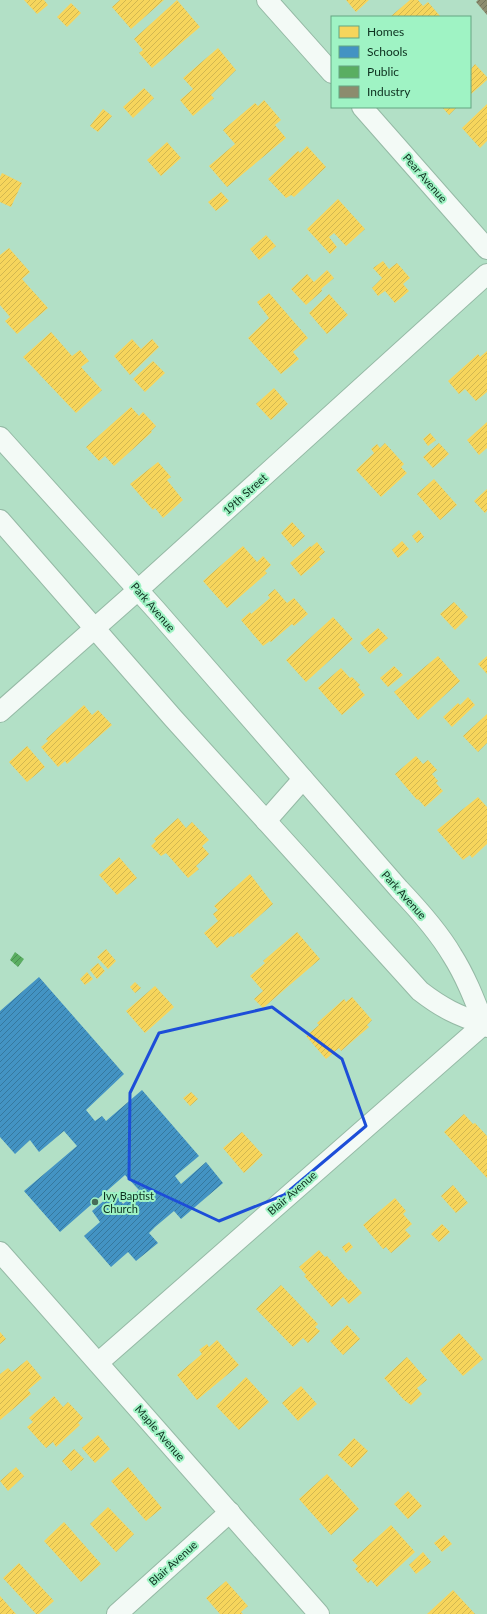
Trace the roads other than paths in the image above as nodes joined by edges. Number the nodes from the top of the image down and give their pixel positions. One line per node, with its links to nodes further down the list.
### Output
1 (267, 0): 2 (street)
2 (331, 72)
3 (363, 108): 4 (street, Pear Avenue)
4 (487, 249)
5 (487, 274): 8 (street, 19th Street)
6 (0, 437): 8 (street, Park Avenue)
7 (0, 520): 9 (street)
8 (138, 590): 9 (street, 19th Street); 11 (street, Park Avenue)
9 (94, 629): 10 (street, 19th Street); 12 (street)
10 (0, 712)
11 (303, 779): 12 (street); 13 (street, Park Avenue)
12 (266, 821): 13 (street)
13 (486, 1026): 15 (street, Blair Avenue)
14 (0, 1252): 15 (street, Maple Avenue)
15 (99, 1362): 16 (street, Maple Avenue)
16 (230, 1512): 17 (street, Blair Avenue); 18 (street, Maple Avenue)
17 (117, 1614)
18 (319, 1614)

